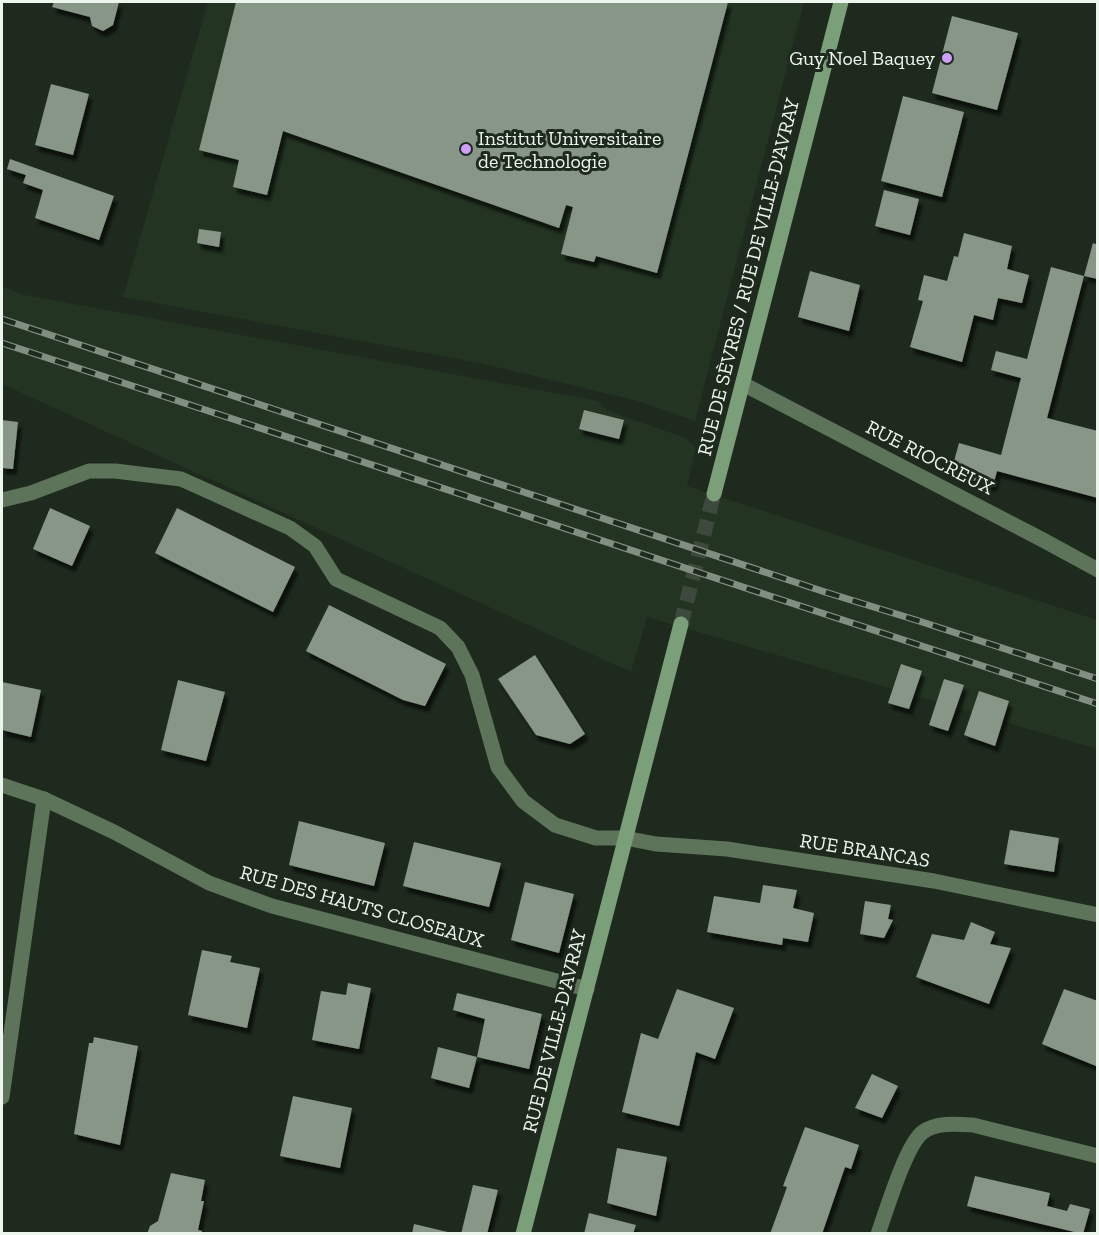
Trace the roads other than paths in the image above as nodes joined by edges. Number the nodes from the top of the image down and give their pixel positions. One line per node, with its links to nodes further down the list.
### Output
1 (841, 2): 2 (main road, RUE DE SÈVRES / RUE DE VILLE-D'AVRAY)
2 (743, 384): 3 (main road, RUE DE SÈVRES / RUE DE VILLE-D'AVRAY); 5 (street, RUE RIOCREUX)
3 (714, 494)
4 (2, 500): 9 (street, RUE BRANCAS)
5 (1098, 570)
6 (681, 624): 9 (main road, RUE DE VILLE-D'AVRAY)
7 (2, 785): 8 (street, RUE DES HAUTS CLOSEAUX)
8 (44, 799): 11 (street, RUE DES HAUTS CLOSEAUX); 12 (street)
9 (625, 838): 10 (street, RUE BRANCAS); 11 (main road, RUE DE VILLE-D'AVRAY)
10 (1098, 915)
11 (587, 989): 14 (main road, RUE DE VILLE-D'AVRAY)
12 (2, 1097)
13 (1098, 1155): 15 (street)
14 (523, 1233)
15 (878, 1233)

